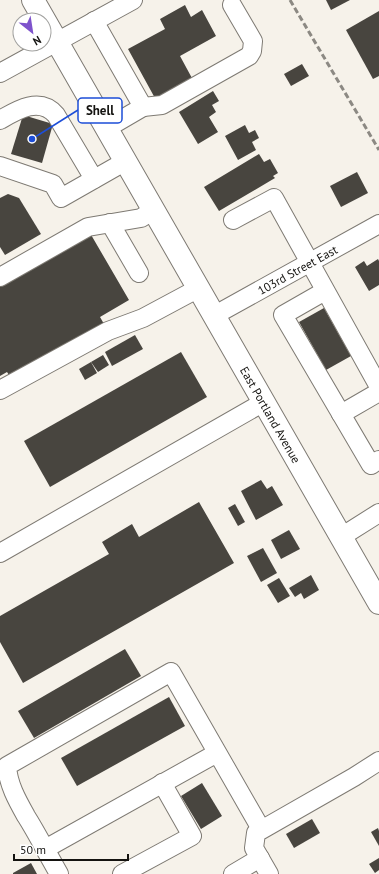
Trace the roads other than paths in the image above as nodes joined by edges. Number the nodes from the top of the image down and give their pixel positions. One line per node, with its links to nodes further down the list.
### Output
1 (33, 0): 5 (main road, East Portland Avenue)
2 (133, 0): 4 (street)
3 (232, 5): 7 (street)
4 (94, 21): 5 (street); 7 (street)
5 (57, 42): 6 (street); 9 (main road, East Portland Avenue)
6 (0, 74)
7 (143, 107): 9 (street)
8 (0, 120): 12 (street)
9 (107, 128): 10 (main road, East Portland Avenue)
10 (126, 161): 12 (street); 13 (main road, East Portland Avenue)
11 (0, 166): 12 (street)
12 (94, 179)
13 (159, 218): 15 (street); 20 (main road, East Portland Avenue)
14 (233, 220): 17 (street)
15 (110, 223): 18 (street); 19 (street)
16 (379, 224): 17 (street, 103rd Street East)
17 (310, 262): 21 (street); 22 (street, 103rd Street East)
18 (139, 273)
19 (0, 277)
20 (199, 288): 22 (main road, East Portland Avenue); 24 (street)
21 (325, 291): 23 (street); 27 (street)
22 (215, 315): 26 (main road, East Portland Avenue)
23 (379, 387)
24 (0, 390)
25 (379, 392): 27 (street)
26 (264, 402): 30 (main road, East Portland Avenue); 31 (street)
27 (341, 414): 28 (street)
28 (379, 460)
29 (379, 513): 30 (street)
30 (341, 536): 32 (main road, East Portland Avenue)
31 (0, 554)
32 (379, 603)
33 (217, 753): 35 (street); 36 (street); 37 (street)
34 (379, 761): 36 (street)
35 (162, 783): 37 (street); 40 (street)
36 (261, 829): 38 (street)
37 (45, 849): 39 (street)
38 (260, 858): 41 (street); 42 (street)
39 (59, 874)
40 (122, 874)
41 (233, 874)
42 (269, 874)

